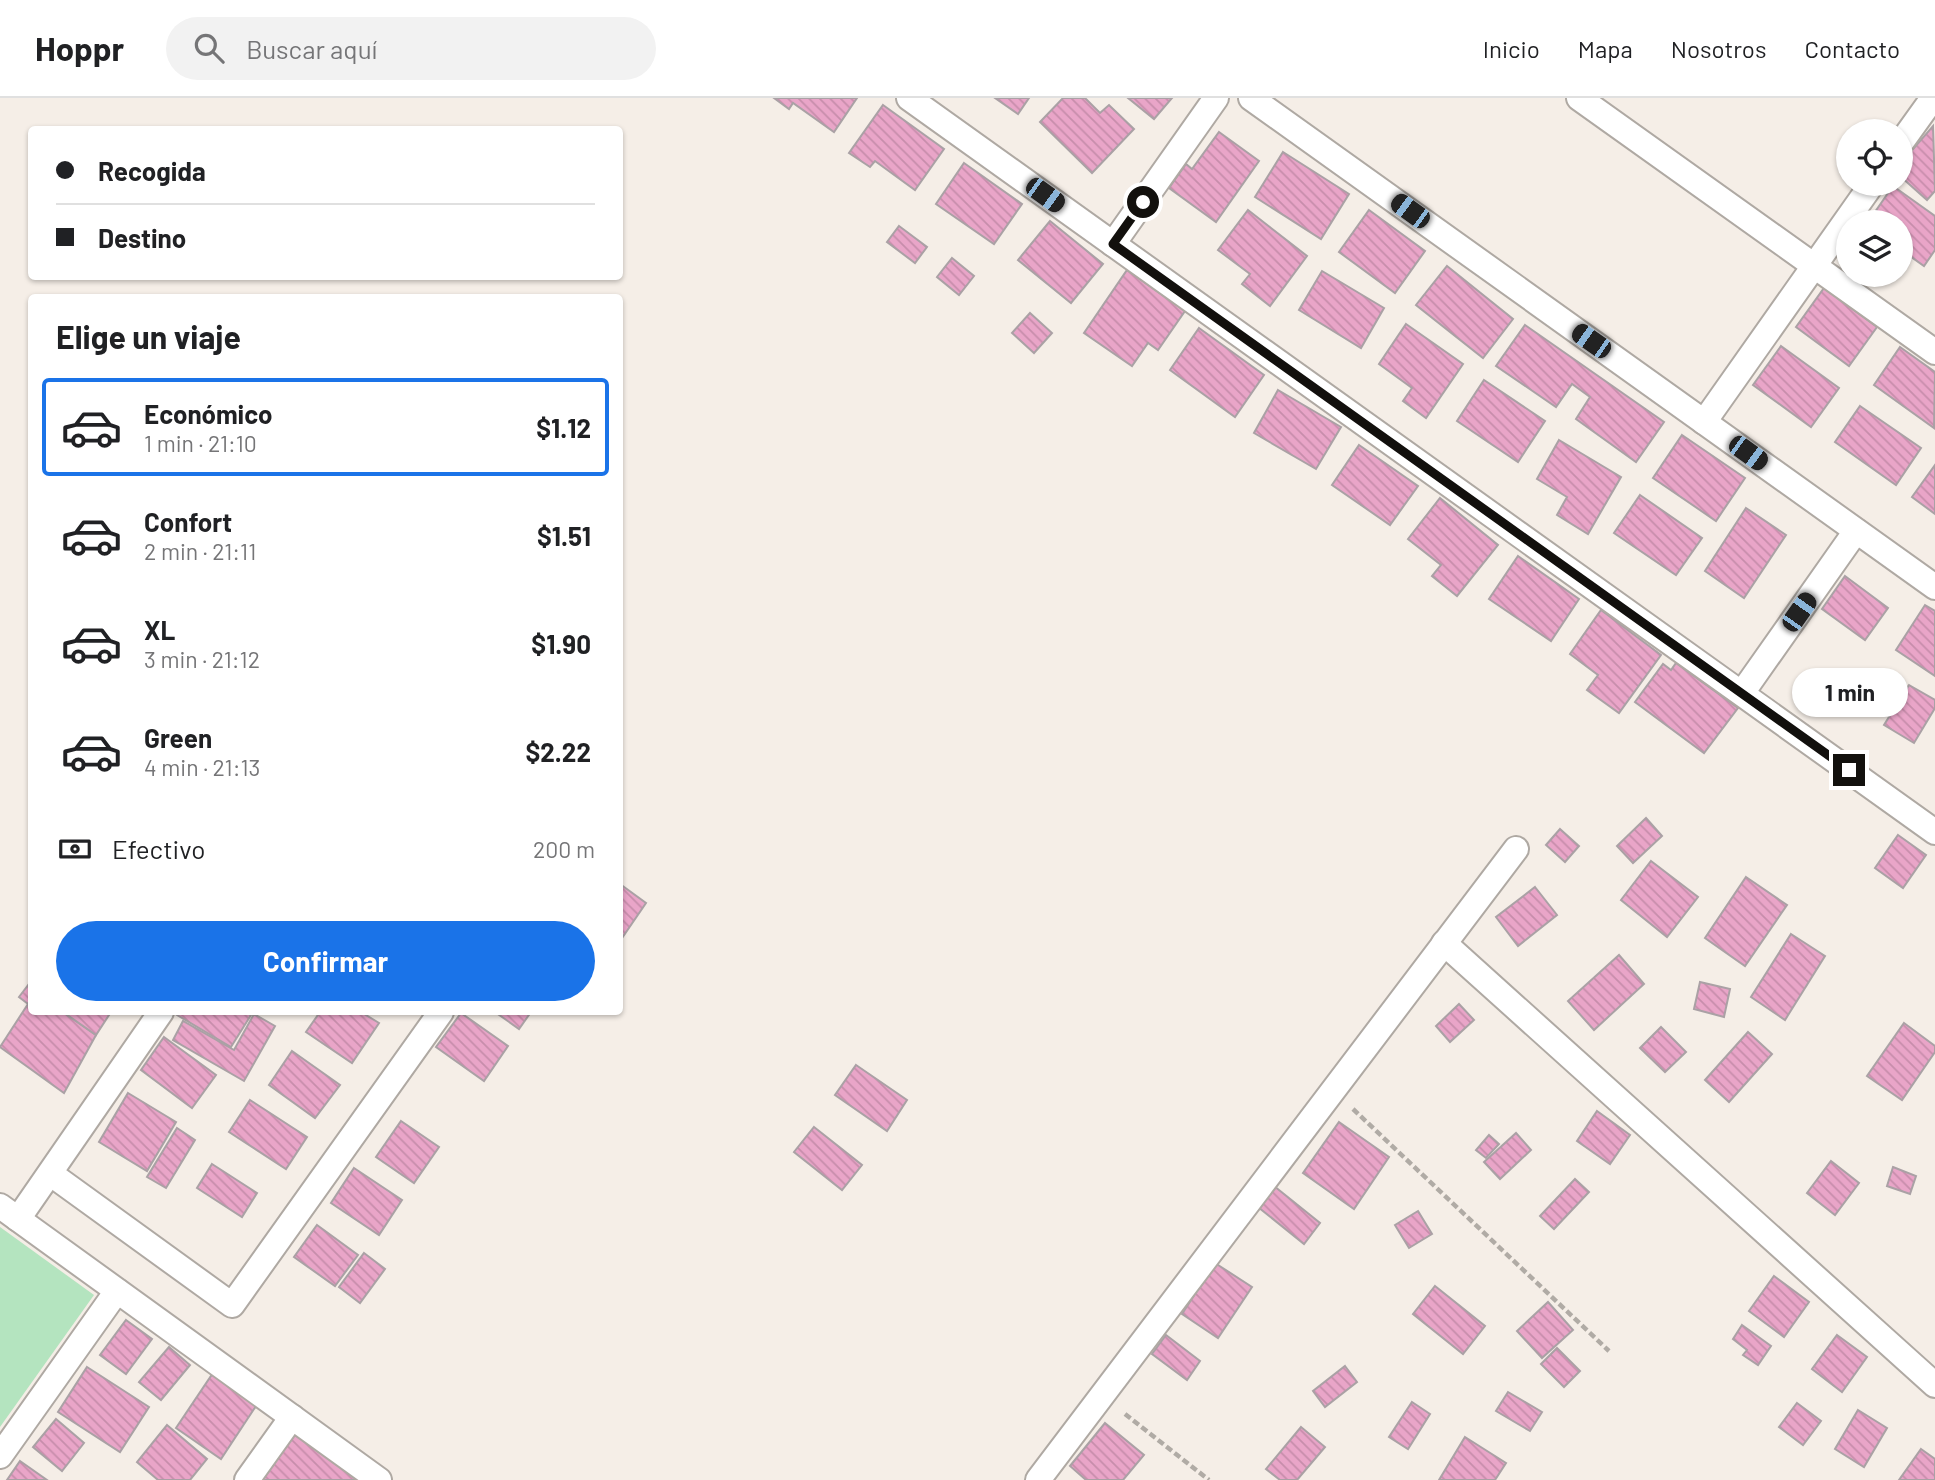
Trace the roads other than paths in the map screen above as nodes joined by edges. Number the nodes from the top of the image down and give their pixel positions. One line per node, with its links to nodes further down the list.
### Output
1 (909, 98): 8 (street)
2 (1216, 98): 8 (street)
3 (1251, 98): 11 (street)
4 (1579, 98): 9 (street)
5 (1932, 100): 6 (street)
6 (1913, 126)
7 (1864, 196): 9 (street)
8 (1113, 244): 14 (street)
9 (1814, 266): 10 (street); 11 (street)
10 (1935, 352)
11 (1704, 422): 12 (street)
12 (1856, 531): 13 (street); 14 (street)
13 (1935, 587)
14 (1742, 693): 15 (street)
15 (1935, 832)
16 (1516, 849): 17 (street)
17 (1444, 943): 23 (street); 28 (street)
18 (159, 1015): 20 (street)
19 (439, 1015): 20 (street)
20 (51, 1174): 21 (street)
21 (9, 1213): 22 (street)
22 (117, 1291): 24 (street); 25 (street)
23 (1935, 1385)
24 (292, 1417): 26 (street); 27 (street)
25 (0, 1456)
26 (247, 1480)
27 (379, 1480)
28 (1038, 1480)

